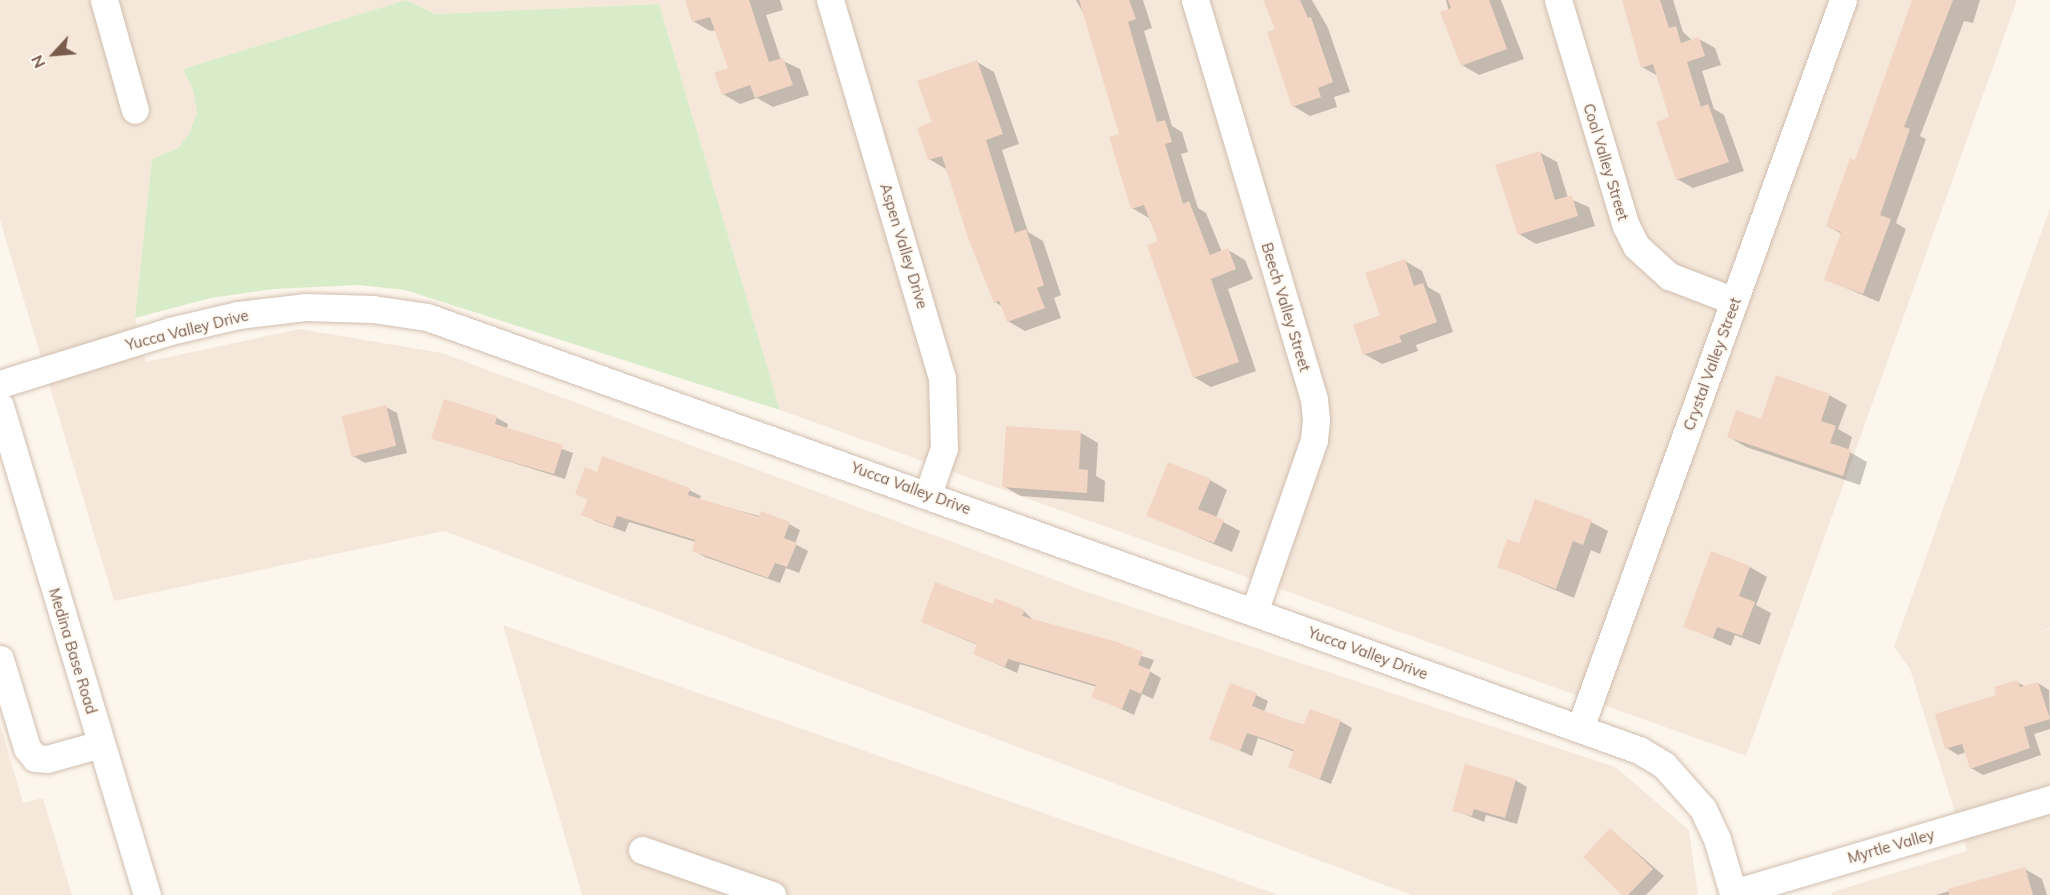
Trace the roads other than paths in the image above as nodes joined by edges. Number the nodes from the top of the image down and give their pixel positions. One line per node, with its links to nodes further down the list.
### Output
1 (104, 0): 6 (street)
2 (830, 0): 10 (street, Aspen Valley Drive)
3 (1195, 0): 11 (street, Beech Valley Street)
4 (1558, 0): 7 (street, Cool Valley Street)
5 (1843, 0): 7 (street, Crystal Valley Street)
6 (135, 110)
7 (1734, 302): 13 (street, Crystal Valley Street)
8 (0, 384): 10 (street, Yucca Valley Drive)
9 (0, 406): 14 (street, Medina Base Road)
10 (928, 494): 11 (street, Yucca Valley Drive)
11 (1254, 612): 13 (street, Yucca Valley Drive)
12 (0, 659): 14 (street)
13 (1581, 728): 17 (street, Yucca Valley Drive)
14 (101, 744): 18 (street, Medina Base Road)
15 (2050, 800): 17 (street, Myrtle Valley)
16 (642, 850): 19 (street)
17 (1733, 893)
18 (147, 895)
19 (772, 895)

